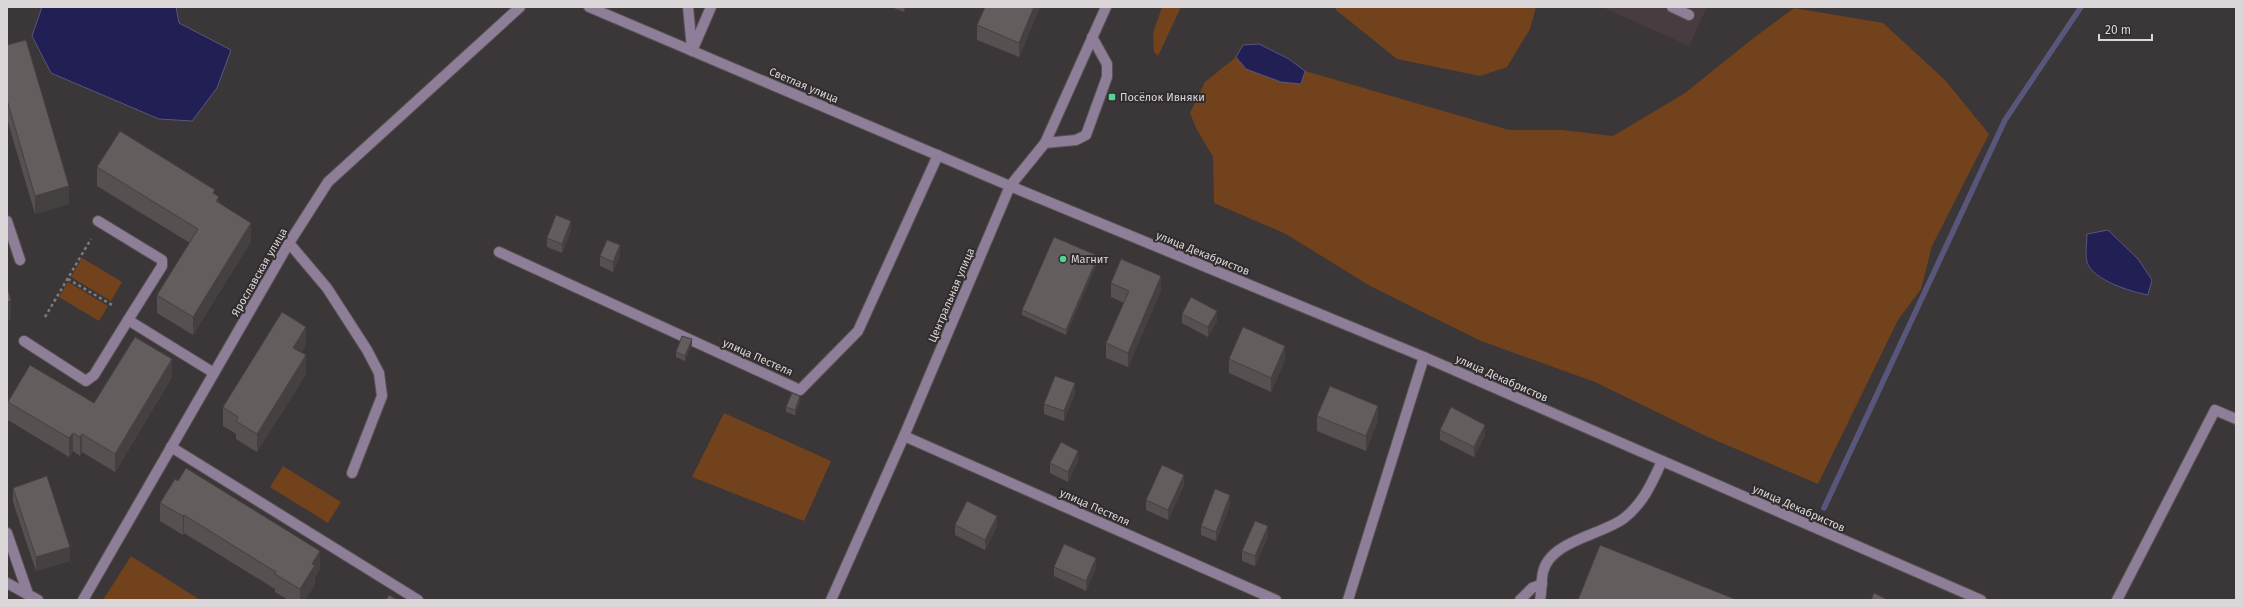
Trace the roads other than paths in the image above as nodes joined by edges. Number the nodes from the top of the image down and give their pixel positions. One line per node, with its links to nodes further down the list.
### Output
1 (520, 7): 15 (street, Ярославская улица)
2 (589, 7): 9 (street, Светлая улица)
3 (688, 7): 9 (street)
4 (711, 7): 9 (street)
5 (1106, 7): 8 (street, Центральная улица)
6 (1672, 7): 7 (street)
7 (1689, 15)
8 (1092, 37): 10 (street, Центральная улица); 10 (street)
9 (692, 51): 11 (street, Светлая улица)
10 (1045, 142): 12 (street, Центральная улица)
11 (938, 155): 12 (street, Светлая улица); 16 (street, улица Пестеля)
12 (1010, 186): 20 (street, улица Декабристов); 23 (street, Центральная улица)
13 (7, 221): 17 (street)
14 (98, 221): 18 (street)
15 (289, 243): 21 (street, Ярославская улица); 26 (street)
16 (499, 252)
17 (20, 260)
18 (128, 320): 19 (street); 21 (street)
19 (24, 341)
20 (1424, 357): 25 (street, улица Декабристов); 36 (street)
21 (214, 373): 24 (street, Ярославская улица)
22 (2236, 419): 40 (street)
23 (904, 436): 34 (street, Центральная улица); 35 (street, улица Пестеля)
24 (171, 447): 32 (street, Ярославская улица); 33 (street)
25 (1662, 461): 29 (street); 39 (street, улица Декабристов)
26 (352, 473)
27 (7, 533): 30 (street)
28 (7, 583): 30 (street)
29 (1542, 584): 37 (street); 38 (street)
30 (28, 594): 31 (street)
31 (38, 600)
32 (83, 600)
33 (418, 600)
34 (831, 600)
35 (1276, 600)
36 (1348, 600)
37 (1520, 600)
38 (1540, 600)
39 (1981, 600)
40 (2117, 600)

